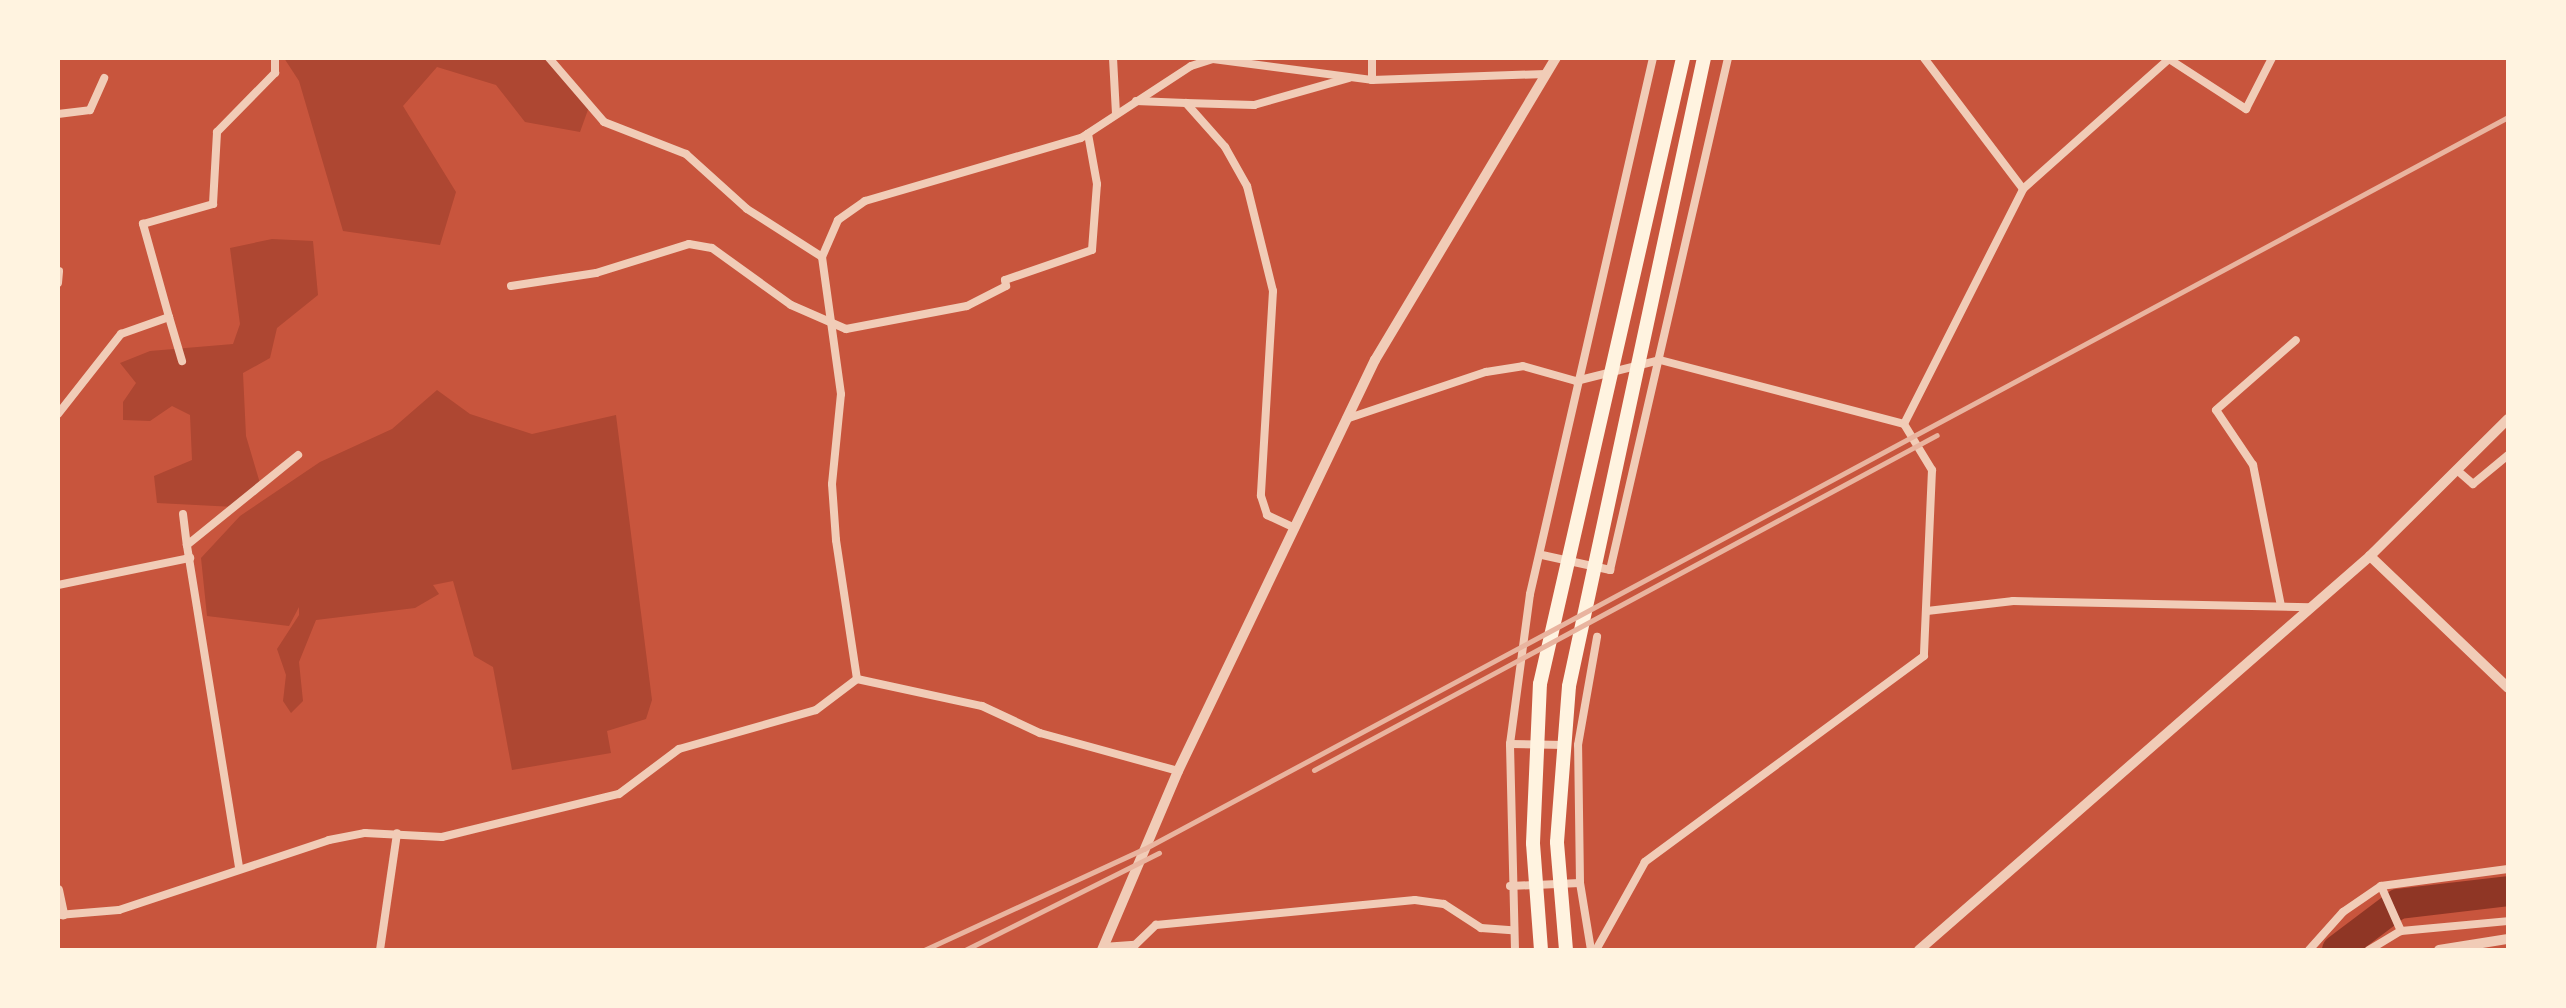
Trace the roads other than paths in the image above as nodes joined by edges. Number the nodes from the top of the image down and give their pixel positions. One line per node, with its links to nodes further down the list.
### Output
1 (275, 58): 27 (street)
2 (549, 58): 23 (street)
3 (1113, 58): 20 (street)
4 (1372, 58): 16 (street)
5 (1556, 58): 13 (street)
6 (1653, 58): 32 (street)
7 (1683, 58): 71 (highway)
8 (1704, 58): 72 (highway)
9 (1728, 58): 30 (street)
10 (1924, 58): 22 (street)
11 (2169, 58): 12 (street); 22 (street)
12 (2272, 58)
13 (1546, 74): 16 (street); 35 (street)
14 (1352, 77): 16 (street); 17 (street); 18 (street)
15 (104, 78): 19 (street)
16 (1372, 80)
17 (1135, 101): 18 (street); 20 (street)
18 (1186, 103): 41 (street)
19 (58, 114)
20 (1116, 114): 21 (street)
21 (1088, 134): 23 (street); 28 (street)
22 (2023, 189): 36 (street)
23 (822, 257): 28 (street)
24 (59, 271): 25 (street)
25 (58, 283)
26 (511, 286): 28 (street)
27 (169, 317): 31 (street); 33 (street)
28 (830, 323): 51 (street)
29 (2296, 340): 47 (street)
30 (1660, 360): 32 (street); 36 (street); 43 (street)
31 (182, 361)
32 (1576, 381): 35 (street); 43 (street)
33 (58, 414)
34 (2508, 419): 39 (street)
35 (1345, 420): 41 (street)
36 (1904, 424): 49 (street)
37 (298, 455): 42 (street)
38 (2508, 455): 39 (street)
39 (2458, 471): 44 (street)
40 (183, 514): 42 (street)
41 (1295, 528): 55 (street)
42 (187, 545): 45 (street)
43 (1542, 555): 53 (street)
44 (2370, 556): 48 (street); 52 (street)
45 (190, 558): 46 (street); 57 (street)
46 (58, 585)
47 (2281, 606): 48 (street); 49 (street)
48 (2309, 607): 74 (street)
49 (1927, 611): 73 (street)
50 (1597, 637): 54 (street)
51 (857, 679): 55 (street); 56 (street)
52 (2508, 688)
53 (1510, 744): 54 (street); 60 (street)
54 (1578, 745): 59 (street)
55 (1178, 771): 68 (street)
56 (397, 833): 57 (street); 69 (street)
57 (239, 867): 63 (street)
58 (2508, 869): 61 (street)
59 (1580, 883): 60 (street); 73 (street)
60 (1510, 886): 66 (street)
61 (2382, 888): 65 (street); 75 (street)
62 (58, 890): 63 (street)
63 (61, 914)
64 (2508, 921): 65 (street)
65 (2400, 928): 76 (street)
66 (1512, 930): 68 (street); 70 (street)
67 (2508, 939): 77 (street)
68 (1102, 948)
69 (380, 950)
70 (1515, 950)
71 (1541, 950)
72 (1566, 950)
73 (1594, 950)
74 (1919, 950)
75 (2309, 950)
76 (2369, 950)
77 (2439, 950)

